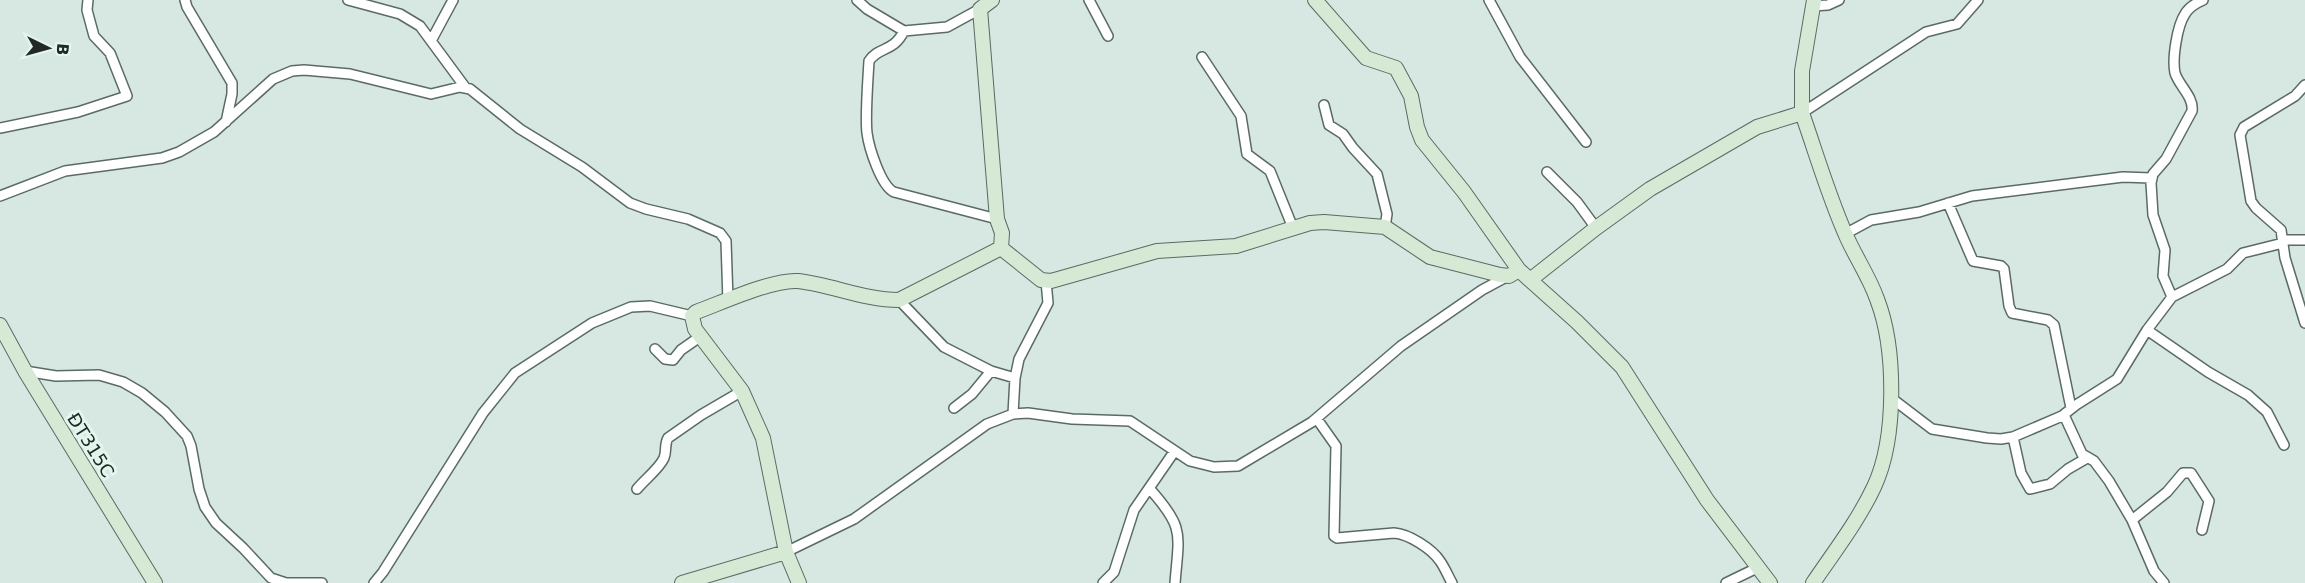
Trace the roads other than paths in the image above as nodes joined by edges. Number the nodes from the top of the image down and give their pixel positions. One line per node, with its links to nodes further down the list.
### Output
1 (88, 0): 24 (street)
2 (185, 0): 23 (street)
3 (348, 0): 17 (street)
4 (453, 0): 17 (street)
5 (857, 0): 15 (street)
6 (992, 0): 14 (street)
7 (1089, 0): 16 (street)
8 (1315, 0): 38 (street)
9 (1489, 0): 25 (street)
10 (1839, 0): 13 (street)
11 (1978, 0): 22 (street)
12 (2203, 0): 27 (street)
13 (1813, 3): 22 (street)
14 (980, 9): 15 (street); 30 (street)
15 (904, 32): 30 (street)
16 (1108, 36)
17 (431, 40): 20 (street)
18 (1202, 57): 32 (street)
19 (2305, 86): 36 (street)
20 (465, 87): 23 (street); 43 (street)
21 (1324, 105): 31 (street)
22 (1802, 113): 33 (street); 34 (street)
23 (225, 123): 28 (street)
24 (0, 128)
25 (1586, 142)
26 (1547, 172): 33 (street)
27 (2151, 178): 29 (street); 41 (street)
28 (0, 196)
29 (1948, 203): 34 (street); 56 (street)
30 (997, 219): 37 (street)
31 (1385, 227): 32 (street); 38 (street)
32 (1293, 228): 40 (street)
33 (1596, 228): 39 (street)
34 (1845, 234): 54 (street)
35 (2305, 240): 36 (street)
36 (2283, 241): 41 (street); 45 (street)
37 (1001, 248): 40 (street); 42 (street)
38 (1514, 273): 39 (street); 58 (street)
39 (1530, 280): 68 (street)
40 (1046, 281): 52 (street)
41 (2172, 297): 47 (street)
42 (899, 300): 43 (street); 51 (street)
43 (728, 301): 44 (street)
44 (692, 316): 48 (street); 71 (street)
45 (2305, 323)
46 (0, 325): 50 (street, ĐT315C)
47 (2147, 330): 56 (street); 60 (street)
48 (701, 336): 49 (street); 53 (street)
49 (655, 349)
50 (25, 371): 69 (street, ĐT315C); 70 (street)
51 (991, 371): 52 (street); 55 (street)
52 (1015, 378): 57 (street)
53 (742, 391): 64 (street); 67 (street)
54 (1890, 397): 59 (street); 79 (street)
55 (954, 408)
56 (2068, 412): 59 (street); 62 (street)
57 (1012, 414): 61 (street); 67 (street)
58 (1317, 419): 61 (street); 76 (street)
59 (2013, 436): 62 (street)
60 (2284, 445)
61 (1174, 452): 63 (street)
62 (2087, 458): 65 (street)
63 (1149, 488): 74 (street); 75 (street)
64 (637, 489)
65 (2132, 520): 66 (street); 80 (street)
66 (2202, 530)
67 (786, 552): 72 (street); 73 (street)
68 (1757, 568): 77 (street); 78 (street)
69 (155, 583)
70 (322, 583)
71 (374, 583)
72 (682, 583)
73 (800, 583)
74 (1103, 583)
75 (1175, 583)
76 (1452, 583)
77 (1726, 583)
78 (1770, 583)
79 (1813, 583)
80 (2164, 583)

